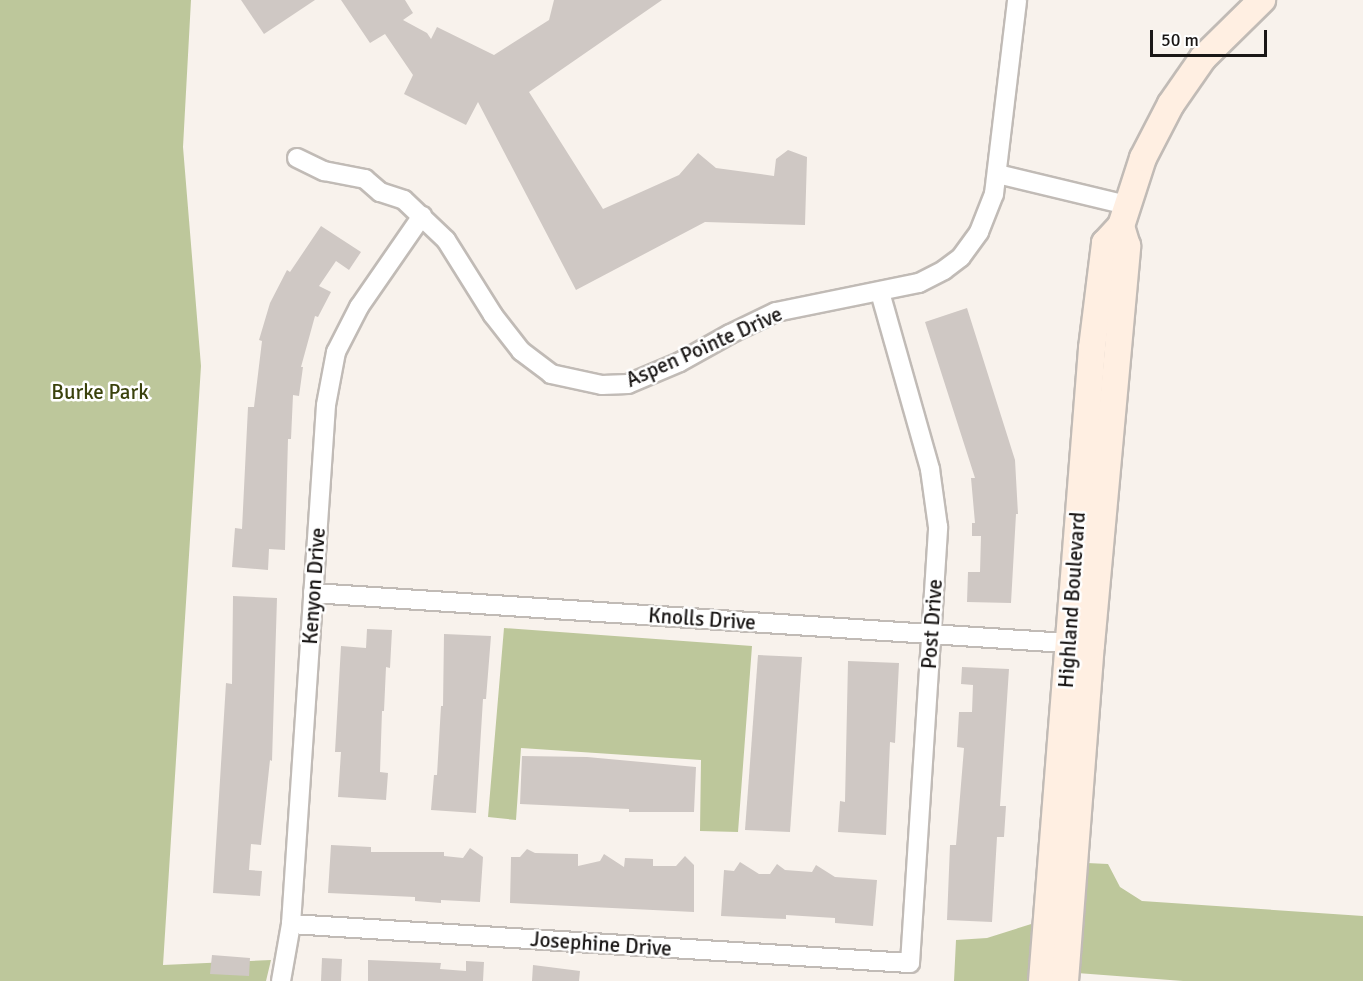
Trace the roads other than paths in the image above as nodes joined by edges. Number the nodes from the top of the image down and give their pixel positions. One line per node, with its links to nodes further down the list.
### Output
1 (1017, 0): 4 (street, Aspen Pointe Drive)
2 (1262, 0): 5 (main road, Highland Boulevard)
3 (297, 158): 6 (street, Aspen Pointe Drive)
4 (998, 174): 5 (street); 7 (street, Aspen Pointe Drive)
5 (1124, 215): 10 (main road, Highland Boulevard)
6 (422, 216): 7 (street, Aspen Pointe Drive); 8 (street, Kenyon Drive)
7 (880, 292): 9 (street, Post Drive)
8 (313, 593): 9 (street, Knolls Drive); 11 (street, Kenyon Drive)
9 (931, 634): 10 (street, Knolls Drive); 12 (street, Post Drive)
10 (1081, 644): 14 (main road, Highland Boulevard); 15 (main road, Highland Boulevard)
11 (291, 924): 12 (street, Josephine Drive); 13 (street, Kenyon Drive)
12 (910, 963)
13 (281, 981)
14 (1042, 981)
15 (1065, 981)

